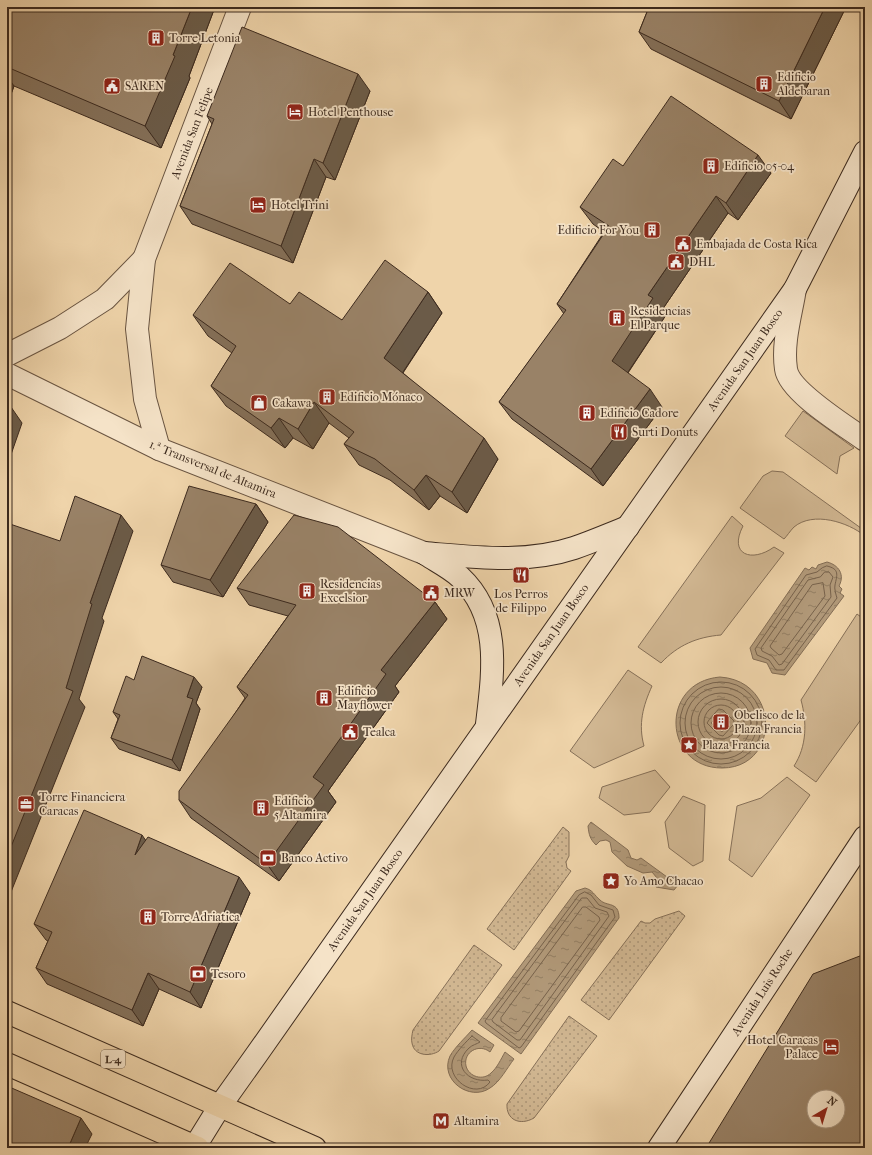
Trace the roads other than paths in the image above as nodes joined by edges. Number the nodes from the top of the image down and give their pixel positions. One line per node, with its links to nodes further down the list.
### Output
1 (240, 7): 3 (main road, Avenida San Felipe)
2 (865, 152): 4 (main road, Avenida San Juan Bosco)
3 (144, 259): 5 (main road, Avenida San Felipe); 8 (main road, Avenida San Felipe)
4 (795, 289): 7 (main road); 9 (main road, Avenida San Juan Bosco)
5 (7, 355)
6 (7, 374): 8 (main road, 1.ª Transversal de Altamira)
7 (865, 440)
8 (159, 449): 10 (main road, 1.ª Transversal de Altamira)
9 (628, 527): 10 (main road); 11 (main road, Avenida San Juan Bosco)
10 (424, 554): 11 (main road)
11 (487, 726): 15 (main road, Avenida San Juan Bosco)
12 (865, 837): 18 (main road, Avenida Luis Roche)
13 (7, 1012): 15 (main road, L-4)
14 (7, 1064): 16 (main road)
15 (220, 1106): 16 (main road, Avenida San Juan Bosco); 17 (main road, L-4)
16 (196, 1148)
17 (316, 1148)
18 (659, 1148)

